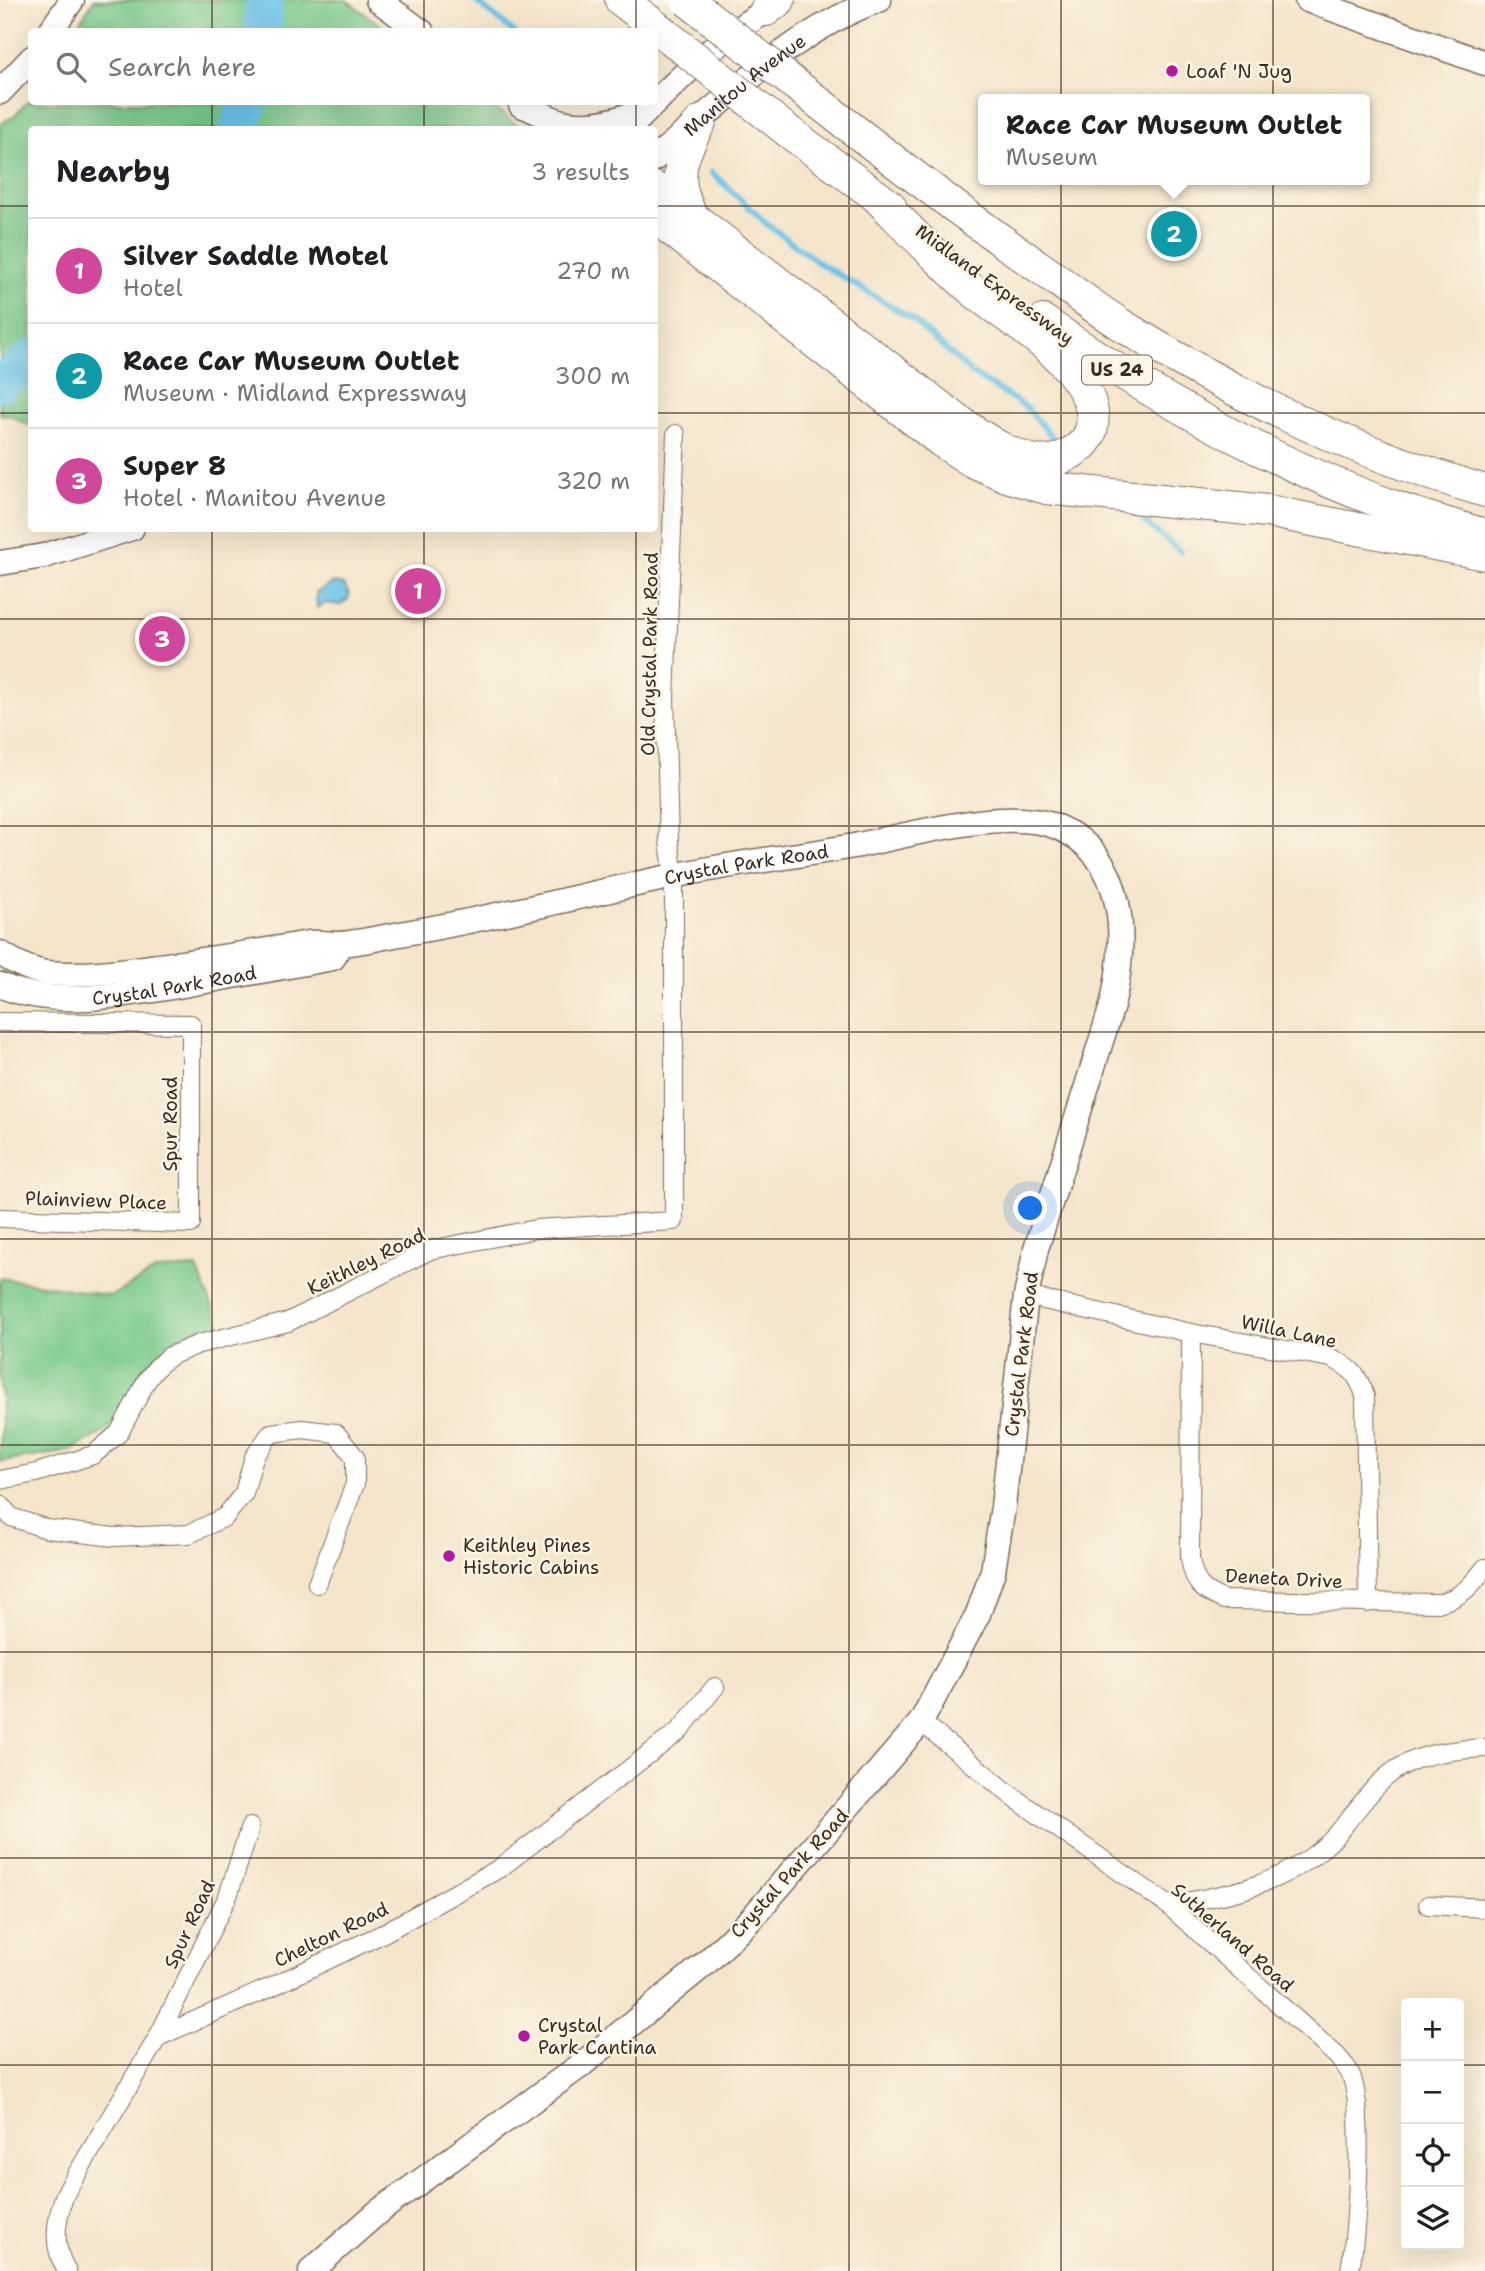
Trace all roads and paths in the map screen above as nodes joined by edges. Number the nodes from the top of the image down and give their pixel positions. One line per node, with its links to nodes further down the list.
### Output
1 (72, 0): 8 (street)
2 (378, 0): 9 (street)
3 (621, 0): 10 (highway, Midland Expressway / US 24, bridge)
4 (687, 0): 32 (highway, Midland Expressway / US 24, bridge)
5 (879, 0): 20 (street, Manitou Avenue)
6 (1307, 0): 13 (street)
7 (778, 3): 15 (street)
8 (53, 28)
9 (416, 28)
10 (657, 28)
11 (658, 28): 26 (highway, Midland Expressway / US 24, bridge)
12 (28, 62): 14 (street)
13 (1485, 63)
14 (0, 92)
15 (658, 100)
16 (521, 105): 21 (street)
17 (522, 105): 22 (street)
18 (524, 105): 19 (street)
19 (653, 105): 23 (street)
20 (700, 121): 24 (street, Manitou Avenue); 27 (highway)
21 (539, 126)
22 (551, 126)
23 (631, 126)
24 (658, 156)
25 (658, 191): 27 (highway)
26 (875, 195): 27 (highway); 34 (highway, Midland Expressway / US 24)
27 (690, 213)
28 (658, 219): 30 (highway)
29 (658, 228): 30 (highway)
30 (693, 244): 35 (highway)
31 (676, 434): 37 (street, Old Crystal Park Road)
32 (1485, 491)
33 (119, 532): 36 (street)
34 (1485, 535)
35 (1485, 554)
36 (0, 563)
37 (674, 876): 38 (street, Crystal Park Road); 44 (street, Crystal Park Road); 46 (street, Keithley Road)
38 (340, 944): 39 (street, Crystal Park Road); 40 (street, Crystal Park Road)
39 (0, 954)
40 (0, 985)
41 (0, 1023): 43 (street, Spur Road)
42 (0, 1218): 43 (street, Plainview Place)
43 (191, 1224)
44 (1026, 1296): 45 (street, Willa Lane); 52 (street, Crystal Park Road)
45 (1191, 1333): 50 (street, Willa Lane); 50 (street, Deneta Drive)
46 (0, 1480)
47 (0, 1503): 49 (street)
48 (1485, 1568): 50 (street, Deneta Drive)
49 (317, 1584)
50 (1368, 1603)
51 (715, 1687): 58 (street, Chelton Road)
52 (921, 1722): 55 (street, Sutherland Road); 60 (street, Crystal Park Road)
53 (1485, 1748): 55 (street)
54 (250, 1827): 58 (street, Spur Road)
55 (1168, 1905): 61 (street, Sutherland Road)
56 (1428, 1905): 57 (street)
57 (1485, 1908)
58 (158, 2037): 59 (street)
59 (67, 2271)
60 (311, 2271)
61 (1350, 2271)

